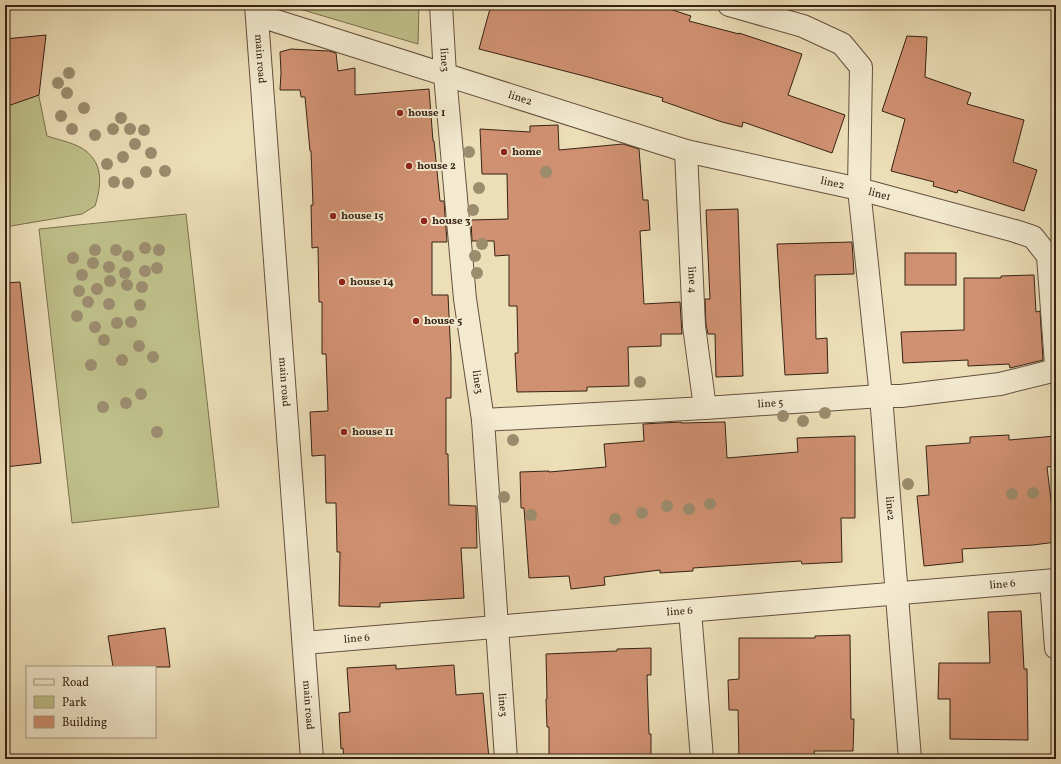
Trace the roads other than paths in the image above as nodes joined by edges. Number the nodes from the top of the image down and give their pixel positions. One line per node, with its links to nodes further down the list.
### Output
1 (441, 5): 4 (street, line3)
2 (729, 5): 6 (street, line1)
3 (256, 10): 4 (street, line2); 16 (street, main road)
4 (445, 74): 5 (street, line2); 11 (street, line3)
5 (686, 152): 6 (street, line2); 10 (street, line 4)
6 (859, 189): 7 (street, line1); 9 (street, line2)
7 (1056, 365)
8 (1056, 370): 9 (street, line 5)
9 (881, 396): 10 (street, line 5); 13 (street, line2)
10 (705, 408): 11 (street, line 5)
11 (483, 420): 15 (street, line3)
12 (1054, 580): 13 (street, line 6); 17 (street)
13 (896, 593): 14 (street, line 6); 21 (street, line2)
14 (690, 610): 15 (street, line 6); 20 (street)
15 (497, 626): 16 (street, line 6); 19 (street, line3)
16 (304, 643): 18 (street, main road)
17 (1056, 648)
18 (312, 759)
19 (506, 759)
20 (702, 759)
21 (910, 759)

